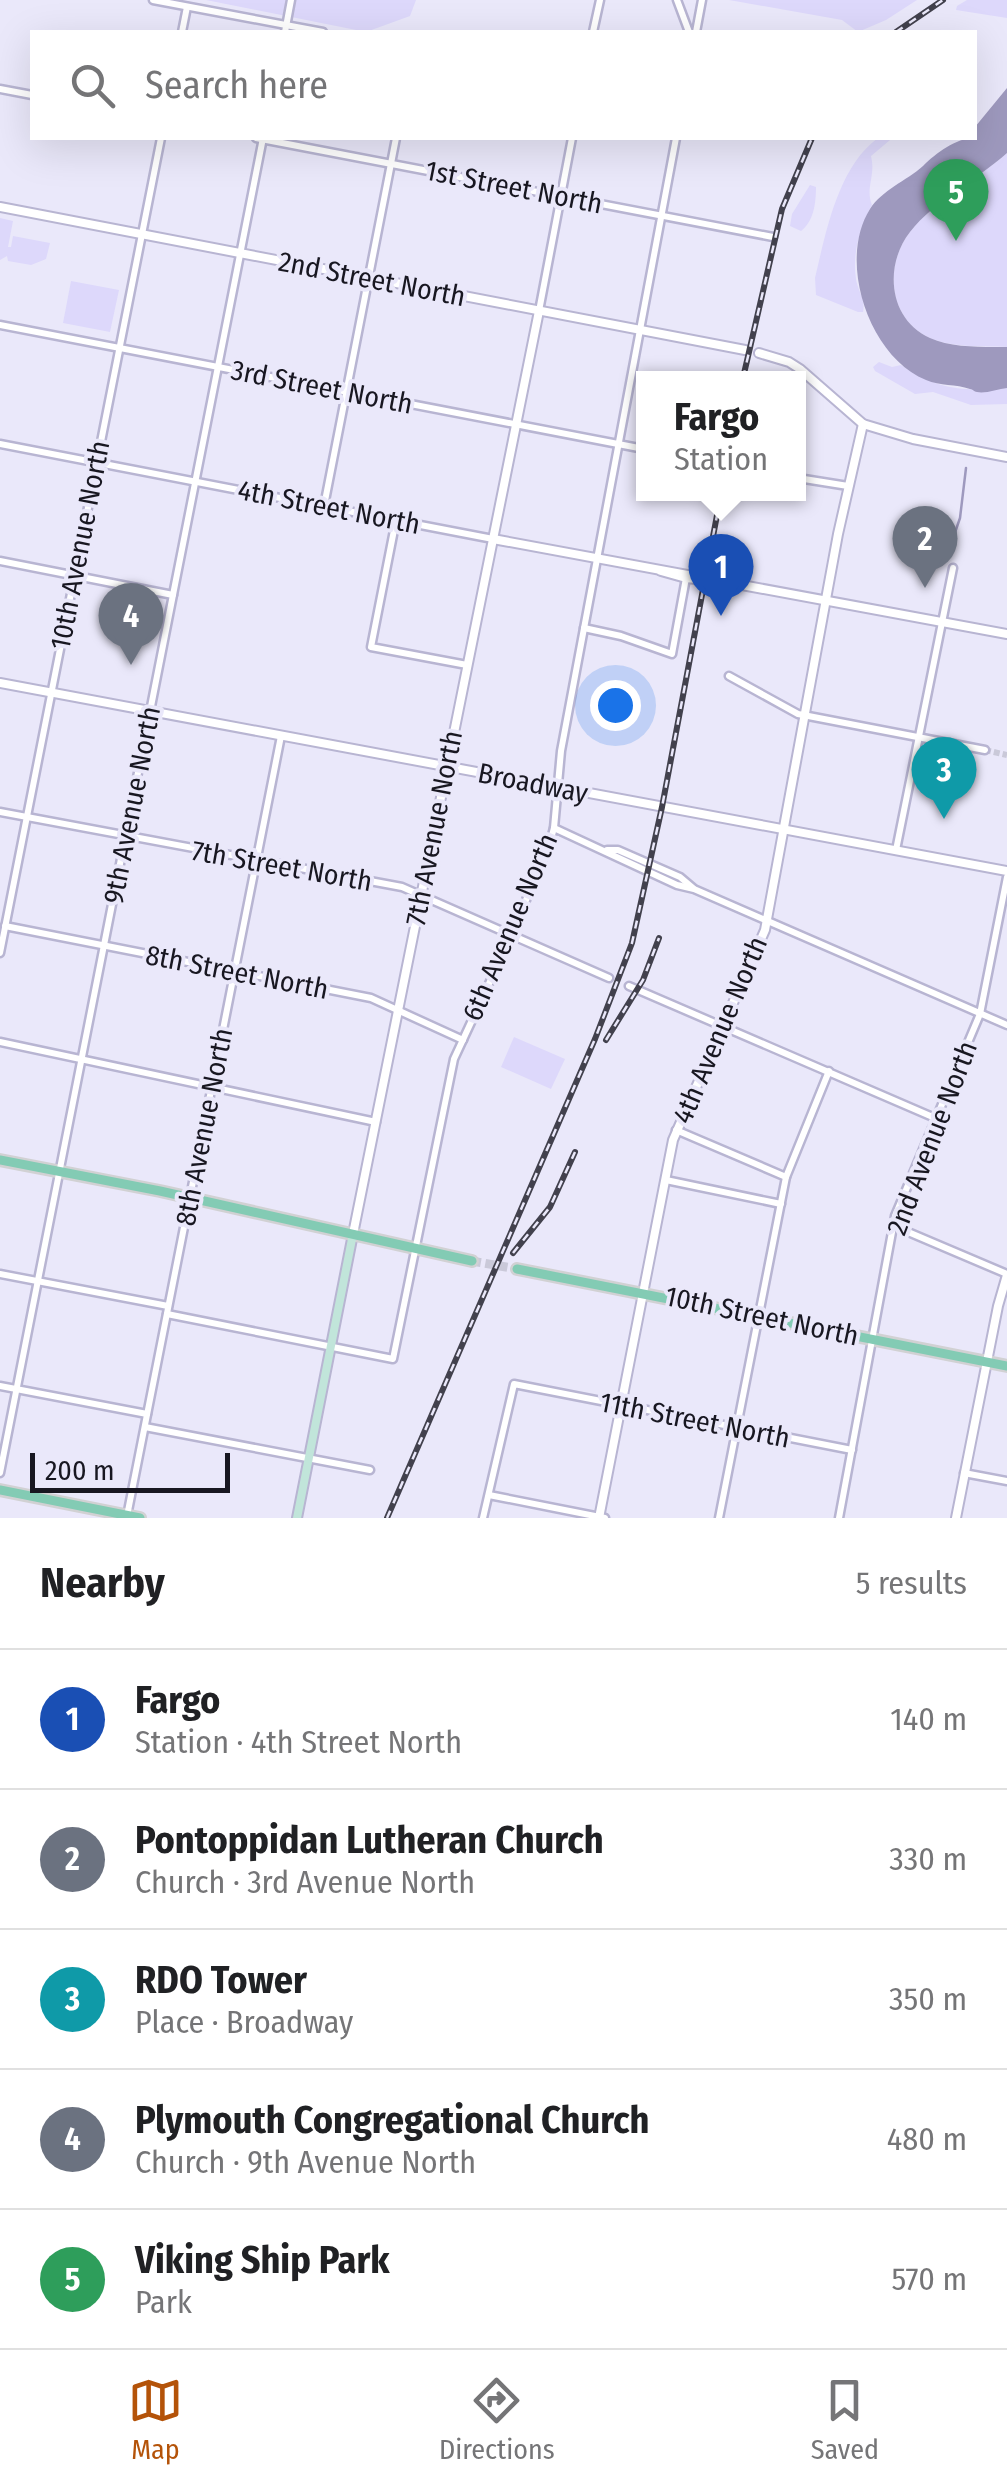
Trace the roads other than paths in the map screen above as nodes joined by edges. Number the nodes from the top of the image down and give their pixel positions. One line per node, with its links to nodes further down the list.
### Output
1 (152, 0): 6 (street)
2 (291, 0): 8 (street)
3 (600, 0): 9 (street)
4 (676, 0): 10 (street)
5 (702, 0): 11 (street)
6 (187, 7): 7 (street); 8 (street)
7 (182, 30)
8 (285, 30)
9 (594, 30)
10 (692, 30)
11 (694, 30)
12 (0, 88): 13 (street)
13 (30, 95)
14 (160, 140): 24 (street, 10th Avenue North)
15 (261, 140): 26 (street, 9th Avenue North)
16 (271, 140): 20 (street, 1st Street North)
17 (396, 140): 20 (street)
18 (572, 140): 21 (street, 7th Avenue North)
19 (676, 140): 23 (street, 6th Avenue North)
20 (391, 164): 21 (street, 1st Street North); 27 (street)
21 (561, 196): 23 (street, 1st Street North); 28 (street, 7th Avenue North)
22 (0, 207): 24 (street, 2nd Street North)
23 (662, 215): 25 (street, 1st Street North); 30 (street, 6th Avenue North)
24 (141, 235): 26 (street, 2nd Street North); 31 (street, 10th Avenue North)
25 (773, 237)
26 (240, 254): 27 (street, 2nd Street North); 34 (street, 9th Avenue North)
27 (368, 278): 28 (street, 2nd Street North); 37 (street)
28 (539, 311): 30 (street, 2nd Street North); 38 (street, 7th Avenue North)
29 (0, 325): 31 (street, 3rd Street North)
30 (640, 331): 32 (street, 2nd Street North); 41 (street, 6th Avenue North)
31 (118, 348): 34 (street, 3rd Street North); 44 (street, 10th Avenue North)
32 (744, 350)
33 (759, 353): 35 (street)
34 (218, 368): 37 (street, 3rd Street North); 46 (street, 9th Avenue North)
35 (802, 371)
36 (806, 374): 39 (street)
37 (346, 391): 38 (street, 3rd Street North); 48 (street)
38 (516, 424): 41 (street, 3rd Street North); 50 (street, 7th Avenue North)
39 (863, 424): 43 (street); 47 (street, 4th Avenue North)
40 (0, 444): 44 (street, 4th Street North)
41 (619, 444): 42 (street, 3rd Street North); 51 (street, 6th Avenue North)
42 (636, 447)
43 (1007, 457)
44 (96, 462): 46 (street, 4th Street North); 55 (street, 10th Avenue North)
45 (806, 479): 47 (street)
46 (195, 482): 48 (street, 4th Street North); 58 (street, 9th Avenue North)
47 (848, 486): 59 (street, 4th Avenue North)
48 (324, 506): 49 (street, 4th Street North)
49 (396, 520): 50 (street, 4th Street North); 63 (street)
50 (493, 539): 51 (street, 4th Street North); 63 (street, 7th Avenue North)
51 (598, 558): 54 (street, 4th Street North); 61 (street, 6th Avenue North)
52 (0, 561): 55 (street)
53 (952, 568): 60 (street)
54 (658, 569): 56 (street, 4th Street North); 57 (street, 4th Street North)
55 (74, 576): 58 (street); 66 (street, 10th Avenue North)
56 (686, 578): 57 (street, 4th Street North); 61 (street)
57 (720, 580): 59 (street, 4th Street North)
58 (173, 596): 67 (street, 9th Avenue North)
59 (826, 600): 60 (street, 4th Street North); 68 (street, 4th Avenue North)
60 (941, 621): 62 (street, 4th Street North); 70 (street)
61 (584, 628): 73 (street, 6th Avenue North)
62 (1007, 634)
63 (467, 665): 72 (street, 7th Avenue North)
64 (729, 676): 68 (street)
65 (0, 683): 66 (street, Broadway)
66 (50, 693): 67 (street, Broadway); 75 (street, 10th Avenue North)
67 (150, 712): 69 (street, Broadway); 78 (street, 9th Avenue North)
68 (804, 715): 70 (street); 77 (street, 4th Avenue North)
69 (280, 736): 72 (street, Broadway); 80 (street, 8th Avenue North)
70 (917, 736): 71 (street); 79 (street)
71 (985, 750)
72 (448, 767): 73 (street, Broadway); 82 (street, 7th Avenue North)
73 (556, 788): 76 (street, 6th Avenue North); 77 (street, Broadway)
74 (0, 812): 75 (street, 7th Street North)
75 (25, 817): 78 (street, 7th Street North); 84 (street, 10th Avenue North)
76 (554, 828): 83 (street); 85 (street, 6th Avenue North)
77 (782, 829): 79 (street, Broadway); 83 (street, 4th Avenue North)
78 (128, 838): 80 (street, 7th Street North); 86 (street, 9th Avenue North)
79 (896, 850): 81 (street, Broadway)
80 (258, 862): 82 (street, 7th Street North); 88 (street, 8th Avenue North)
81 (1007, 874): 92 (street, 2nd Avenue North)
82 (420, 894): 85 (street, 7th Street North); 91 (street, 7th Avenue North)
83 (766, 920): 92 (street); 94 (street, 4th Avenue North)
84 (5, 926): 86 (street, 8th Street North); 87 (street, 10th Avenue North)
85 (512, 934): 89 (street, 7th Street North); 95 (street, 6th Avenue North)
86 (106, 946): 88 (street, 8th Street North); 97 (street, 9th Avenue North)
87 (0, 953)
88 (234, 971): 91 (street, 8th Street North); 99 (street, 8th Avenue North)
89 (609, 978)
90 (629, 986): 94 (street)
91 (398, 1010): 95 (street, 8th Street North); 101 (street, 7th Avenue North)
92 (980, 1014): 93 (street); 100 (street, 2nd Avenue North)
93 (1007, 1025)
94 (722, 1027): 98 (street); 102 (street, 4th Avenue North)
95 (463, 1040): 111 (street, 6th Avenue North)
96 (0, 1042): 97 (street)
97 (82, 1058): 99 (street); 104 (street, 9th Avenue North)
98 (829, 1070): 100 (street); 105 (street)
99 (211, 1087): 101 (street); 107 (street, 8th Avenue North)
100 (936, 1118): 109 (street, 2nd Avenue North)
101 (376, 1122): 110 (street, 7th Avenue North)
102 (676, 1130): 105 (street); 106 (street, 4th Avenue North)
103 (0, 1160): 104 (main road)
104 (59, 1172): 107 (main road); 116 (street, 9th Avenue North)
105 (786, 1177): 108 (street)
106 (666, 1180): 108 (street); 117 (street, 4th Avenue North)
107 (190, 1198): 110 (main road); 118 (street, 8th Avenue North)
108 (781, 1204): 119 (street)
109 (894, 1226): 115 (street); 120 (street, 2nd Avenue North)
110 (353, 1234): 111 (main road); 121 (main road, 7th Avenue North)
111 (416, 1247): 112 (main road); 121 (street, 6th Avenue North)
112 (472, 1261)
113 (517, 1270): 117 (main road, 10th Street North)
114 (0, 1274): 116 (street)
115 (1007, 1275): 122 (street)
116 (37, 1281): 118 (street); 125 (street, 9th Avenue North)
117 (645, 1292): 119 (main road, 10th Street North); 126 (street, 4th Avenue North)
118 (168, 1310): 121 (street); 127 (street, 8th Avenue North)
119 (760, 1316): 120 (main road, 10th Street North); 129 (street)
120 (873, 1339): 122 (main road, 10th Street North); 130 (street, 2nd Avenue North)
121 (331, 1346): 131 (main road, 7th Avenue North)
122 (988, 1362): 123 (main road, 10th Street North); 134 (street)
123 (1007, 1366)
124 (0, 1386): 125 (street)
125 (16, 1390): 127 (street); 133 (street, 9th Avenue North)
126 (622, 1405): 129 (street, 11th Street North); 137 (street, 11th Street North); 142 (street, 4th Avenue North)
127 (147, 1414): 128 (street, 8th Avenue North)
128 (144, 1427): 131 (street); 138 (street, 8th Avenue North)
129 (737, 1428): 130 (street, 11th Street North); 143 (street)
130 (852, 1450): 144 (street, 2nd Avenue North)
131 (308, 1459): 132 (street); 140 (main road, 7th Avenue North)
132 (370, 1470)
133 (0, 1473)
134 (964, 1473): 135 (street); 145 (street)
135 (1007, 1481)
136 (0, 1490): 138 (main road)
137 (488, 1495): 141 (street); 142 (street)
138 (126, 1517): 139 (main road)
139 (140, 1518)
140 (297, 1518)
141 (483, 1518)
142 (601, 1518)
143 (719, 1518)
144 (839, 1518)
145 (956, 1518)

